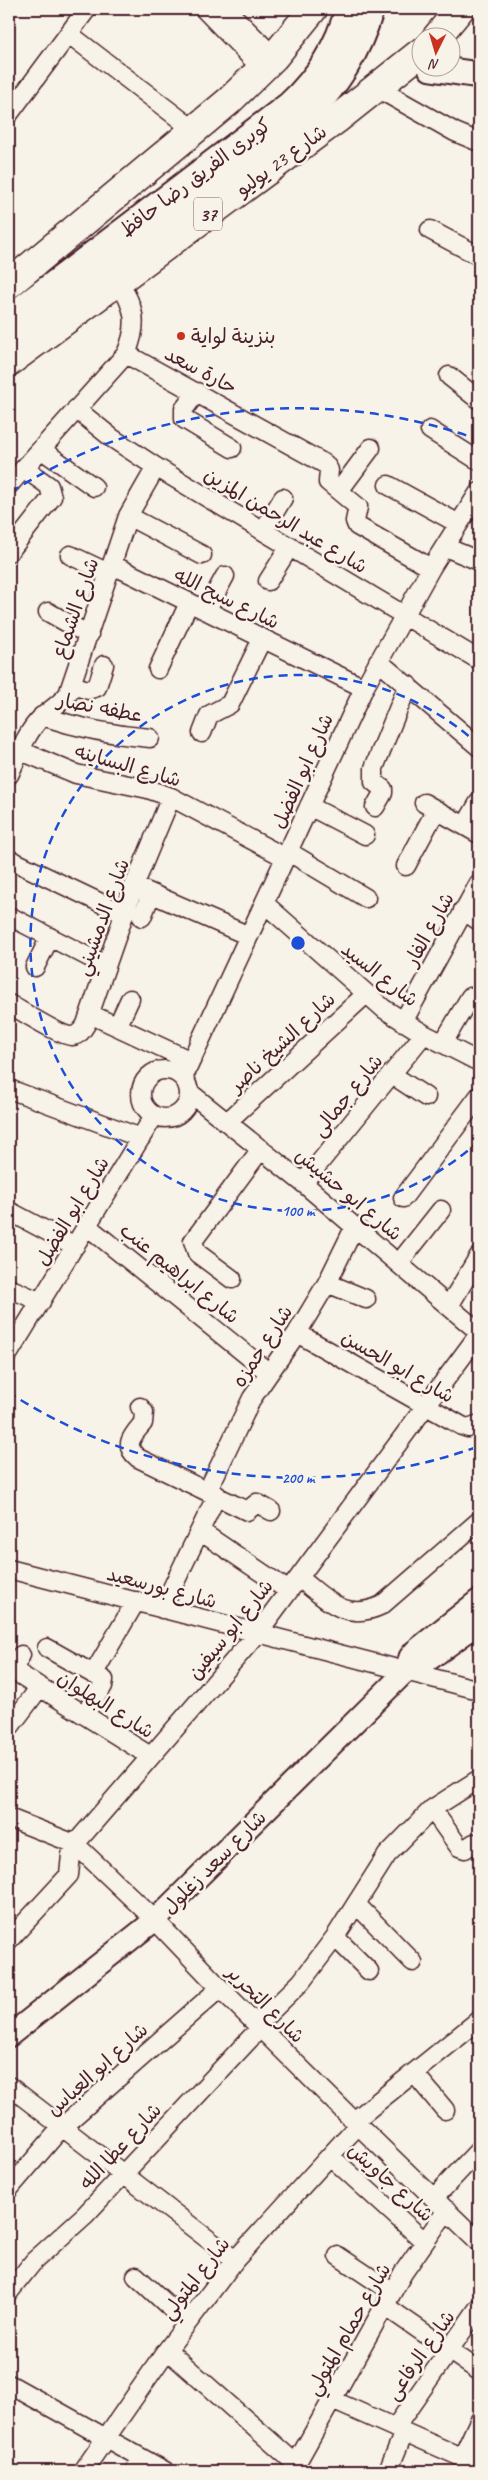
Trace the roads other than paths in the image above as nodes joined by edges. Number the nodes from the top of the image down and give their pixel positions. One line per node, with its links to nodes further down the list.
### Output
1 (87, 9): 9 (street)
2 (204, 9): 10 (street)
3 (226, 9): 10 (street)
4 (313, 9): 10 (main road)
5 (348, 9): 22 (main road, كوبرى الفريق رضا حافظ)
6 (370, 9): 23 (main road, كوبرى الفريق رضا حافظ)
7 (460, 9): 8 (main road)
8 (444, 28)
9 (69, 34): 15 (street); 16 (street)
10 (269, 64): 16 (main road)
11 (410, 69): 14 (main road, شارع 23 يوليو / 37)
12 (460, 71): 13 (main road)
13 (479, 75)
14 (377, 88): 17 (street); 20 (main road, شارع 23 يوليو / 37)
15 (9, 114)
16 (194, 130): 21 (main road)
17 (479, 142)
18 (430, 230): 19 (street)
19 (479, 256)
20 (118, 281): 24 (street); 25 (main road, شارع 23 يوليو / 37)
21 (9, 284)
22 (9, 318)
23 (9, 340)
24 (126, 354): 27 (street, حارة سعد); 29 (street)
25 (9, 362)
26 (449, 376): 28 (street)
27 (196, 392): 31 (street); 40 (street, حارة سعد)
28 (479, 400)
29 (76, 409): 33 (street); 35 (street, شارع عبد الرحمن المزين)
30 (430, 430): 34 (street)
31 (232, 448)
32 (372, 448): 40 (street)
33 (42, 450): 36 (street); 39 (street)
34 (479, 462)
35 (156, 467): 43 (street, شارع الشماع); 45 (street, شارع عبد الرحمن المزين)
36 (25, 469): 37 (street); 48 (street)
37 (9, 485)
38 (388, 485): 44 (street)
39 (94, 487)
40 (339, 491): 53 (street)
41 (283, 498): 45 (street)
42 (477, 501): 44 (street, شارع ابو الفضل)
43 (128, 516): 49 (street); 52 (street, شارع الشماع)
44 (460, 524): 47 (street, شارع ابو الفضل)
45 (263, 531): 46 (street, شارع عبد الرحمن المزين)
46 (290, 546): 55 (street); 59 (street, شارع عبد الرحمن المزين)
47 (445, 547): 51 (street); 53 (street, شارع ابو الفضل)
48 (9, 552)
49 (202, 555)
50 (70, 556): 52 (street, شارع سبح الله)
51 (479, 561)
52 (112, 568): 56 (street, شارع سبح الله); 60 (street, شارع الشماع)
53 (432, 568): 59 (street, شارع ابو الفضل)
54 (225, 576): 57 (street)
55 (268, 581)
56 (189, 603): 57 (street, شارع سبح الله); 65 (street)
57 (206, 611): 61 (street, شارع سبح الله)
58 (48, 612): 60 (street)
59 (405, 615): 62 (street, شارع عبد الرحمن المزين); 63 (street, شارع ابو الفضل)
60 (88, 635): 66 (street, شارع الشماع)
61 (262, 639): 68 (street, شارع سبح الله); 70 (street)
62 (479, 660)
63 (378, 661): 67 (street); 68 (street, شارع ابو الفضل)
64 (104, 665): 66 (street)
65 (158, 669)
66 (72, 685): 69 (street, شارع الشماع)
67 (408, 685): 72 (street); 78 (street)
68 (364, 688): 77 (street, شارع ابو الفضل)
69 (42, 716): 71 (street, عطفه نصار); 73 (street, شارع الشماع)
70 (202, 733)
71 (150, 738)
72 (479, 747)
73 (14, 749): 74 (street, شارع الشماع); 75 (street, شارع البساينه)
74 (9, 775)
75 (171, 796): 81 (street, شارع البساينه); 85 (street, شارع الدمشيني)
76 (479, 802): 79 (street)
77 (309, 806): 80 (street); 81 (street, شارع ابو الفضل)
78 (375, 807)
79 (472, 830): 83 (street)
80 (364, 836)
81 (288, 855): 87 (street, شارع البساينه); 88 (street, شارع ابو الفضل)
82 (9, 859): 90 (street)
83 (406, 866)
84 (479, 883): 89 (street, شارع الفار)
85 (134, 886): 86 (street); 90 (street, شارع الدمشيني)
86 (151, 894): 92 (street); 94 (street)
87 (366, 898)
88 (265, 904): 94 (street, شارع ابو الفضل); 98 (street, شارع السيد)
89 (463, 910): 93 (street); 103 (street, شارع الفار)
90 (124, 914): 96 (street, شارع الدمشيني)
91 (9, 916): 95 (street)
92 (142, 918)
93 (479, 921)
94 (249, 936): 107 (street, شارع ابو الفضل)
95 (50, 938): 96 (street); 97 (street)
96 (106, 966): 102 (street, شارع الدمشيني)
97 (35, 967)
98 (365, 994): 103 (street, شارع السيد); 115 (street, شارع الشيخ ناصر)
99 (470, 997): 106 (street)
100 (130, 1000): 104 (street)
101 (9, 1004): 102 (street, شارع الدمشيني)
102 (90, 1014): 104 (street)
103 (403, 1022): 105 (street, شارع السيد)
104 (117, 1027): 107 (street)
105 (424, 1034): 106 (street, شارع السيد); 109 (street, شارع جمالى)
106 (443, 1043): 108 (street, شارع السيد)
107 (191, 1061): 110 (street, شارع ابو الفضل)
108 (479, 1062)
109 (390, 1074): 113 (street); 118 (street, شارع جمالى)
110 (186, 1085): 114 (street); 114 (street); 115 (street, شارع ابو حشيش)
111 (9, 1089): 116 (street)
112 (479, 1096): 119 (street)
113 (426, 1097)
114 (154, 1116): 116 (street, شارع ابو الفضل)
115 (227, 1122): 117 (street, شارع ابو حشيش)
116 (141, 1138): 122 (street, شارع ابو الفضل)
117 (261, 1149): 118 (street, شارع ابو حشيش); 127 (street)
118 (303, 1183): 123 (street, شارع ابو حشيش)
119 (403, 1198)
120 (441, 1210): 126 (street)
121 (9, 1211): 124 (street)
122 (87, 1226): 124 (street, شارع ابو الفضل); 136 (street, شارع ابراهيم عنب)
123 (355, 1226): 126 (street, شارع ابو حشيش); 128 (street, شارع حمزه)
124 (75, 1246): 131 (street, شارع ابو الفضل)
125 (479, 1256): 132 (street)
126 (399, 1263): 132 (street, شارع ابو حشيش)
127 (232, 1279)
128 (327, 1283): 130 (street); 133 (street, شارع حمزه)
129 (9, 1288): 131 (street)
130 (366, 1299)
131 (41, 1302): 135 (street, شارع ابو الفضل)
132 (449, 1306): 134 (street, شارع ابو حشيش)
133 (297, 1333): 136 (street, شارع حمزه); 137 (street, شارع ابو الحسن)
134 (479, 1333): 137 (street, شارع ابو سيفين)
135 (9, 1351)
136 (268, 1372): 140 (street, شارع حمزه)
137 (426, 1406): 139 (street, شارع ابو الحسن); 145 (street, شارع ابو سيفين)
138 (140, 1407): 140 (street)
139 (479, 1424)
140 (212, 1492): 141 (street); 143 (street, شارع حمزه)
141 (271, 1511)
142 (479, 1521): 145 (street)
143 (200, 1531): 145 (street); 148 (street, شارع حمزه)
144 (9, 1569): 147 (street, شارع بورسعيد)
145 (294, 1584): 150 (street, شارع ابو سيفين)
146 (479, 1600): 153 (street, شارع سعد زغلول)
147 (136, 1602): 148 (street, شارع بورسعيد); 154 (street)
148 (162, 1609): 150 (street, شارع بورسعيد)
149 (479, 1623): 153 (street, شارع سعد زغلول)
150 (258, 1634): 153 (street, شارع بورسعيد); 159 (street, شارع ابو سيفين)
151 (47, 1648): 154 (street)
152 (21, 1655): 155 (street, شارع البهلوان)
153 (405, 1672): 156 (street, شارع بورسعيد); 166 (street, شارع سعد زغلول)
154 (94, 1673): 157 (street)
155 (40, 1688): 157 (street, شارع البهلوان); 158 (street, شارع البهلوان)
156 (479, 1690)
157 (84, 1714): 159 (street, شارع البهلوان)
158 (9, 1728)
159 (150, 1756): 163 (street, شارع ابو سيفين)
160 (479, 1779): 161 (street, شارع عطا الله)
161 (432, 1809): 164 (street); 165 (street, شارع عطا الله)
162 (9, 1818): 163 (street, شارع التحرير)
163 (75, 1844): 166 (street, شارع التحرير); 168 (street, شارع ابو سيفين)
164 (479, 1844)
165 (356, 1904): 167 (street, شارع عطا الله); 169 (street)
166 (155, 1920): 171 (street, شارع التحرير); 174 (street, شارع سعد زغلول)
167 (335, 1937): 170 (street); 173 (street, شارع عطا الله)
168 (9, 1940)
169 (413, 1962)
170 (369, 1970)
171 (220, 1988): 173 (street, شارع التحرير); 179 (street, شارع ابو العباس)
172 (479, 2020): 175 (street, شارع المتولي)
173 (259, 2026): 178 (street, شارع التحرير); 182 (street, شارع عطا الله)
174 (9, 2036)
175 (414, 2073): 177 (street); 178 (street, شارع المتولي)
176 (9, 2086): 179 (street)
177 (445, 2110)
178 (356, 2123): 181 (street, شارع المتولي); 184 (street, شارع التحرير)
179 (62, 2127): 182 (street); 183 (street, شارع ابو العباس)
180 (479, 2150): 184 (street, شارع حمام المتولي)
181 (330, 2156): 185 (street, شارع جاويش); 188 (street, شارع المتولي)
182 (121, 2174): 188 (street); 190 (street, شارع عطا الله)
183 (9, 2189)
184 (440, 2204): 185 (street, شارع حمام المتولي); 186 (street, شارع التحرير)
185 (424, 2241): 191 (street, شارع حمام المتولي)
186 (479, 2242)
187 (338, 2256): 191 (street)
188 (235, 2260): 193 (street, شارع المتولي)
189 (136, 2276): 193 (street)
190 (9, 2292)
191 (388, 2299): 195 (street); 198 (street, شارع حمام المتولي)
192 (479, 2308): 195 (street, شارع الرفاعى)
193 (187, 2323): 194 (street, شارع المتولي)
194 (167, 2350): 201 (street, شارع المتولي); 205 (street)
195 (449, 2350): 196 (street); 200 (street, شارع الرفاعى)
196 (479, 2371)
197 (10, 2387): 201 (street)
198 (332, 2400): 200 (street); 205 (street, شارع حمام المتولي)
199 (479, 2422): 202 (street)
200 (399, 2430): 202 (street); 208 (street, شارع الرفاعى)
201 (105, 2438): 203 (street); 206 (street, شارع المتولي)
202 (462, 2458): 204 (street)
203 (138, 2465): 207 (street)
204 (479, 2465)
205 (294, 2468)
206 (82, 2471)
207 (165, 2471)
208 (388, 2471)

